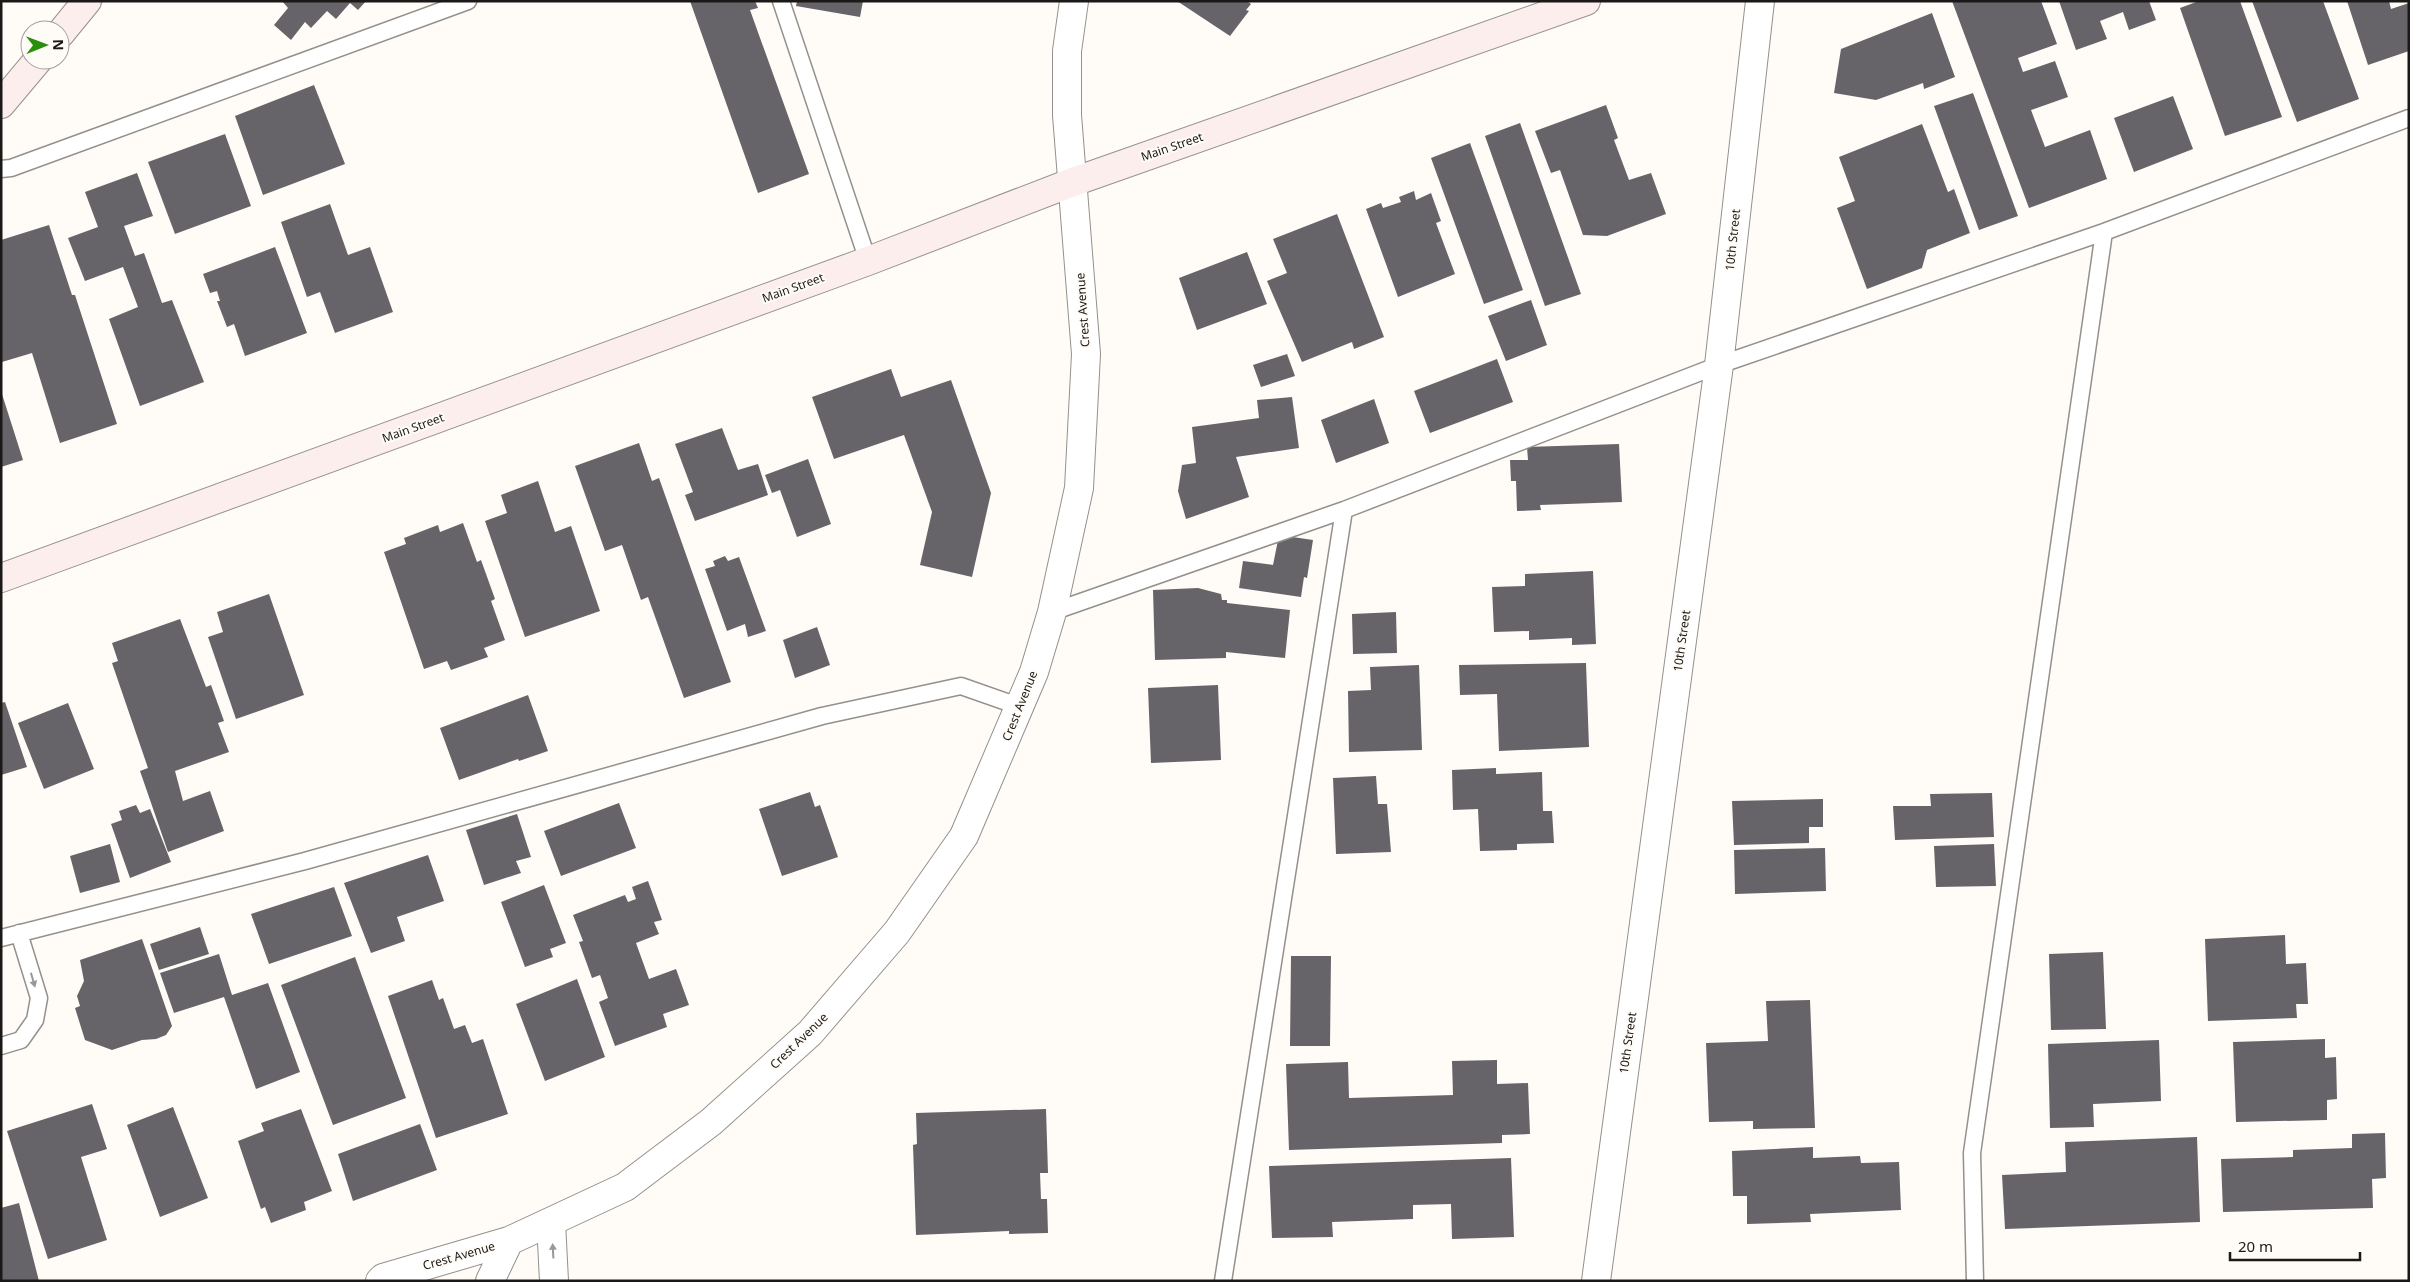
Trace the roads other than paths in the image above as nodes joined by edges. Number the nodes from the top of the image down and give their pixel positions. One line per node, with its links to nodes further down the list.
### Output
1 (87, 1): 7 (main road)
2 (468, 1): 11 (lane)
3 (781, 1): 14 (lane)
4 (1074, 1): 12 (street, Crest Avenue)
5 (1586, 1): 12 (main road, Main Street)
6 (1760, 1): 15 (street, 10th Street)
7 (70, 22)
8 (30, 70): 9 (main road)
9 (1, 104)
10 (2409, 118): 13 (lane)
11 (1, 169)
12 (1073, 182): 14 (main road, Main Street); 18 (street, Crest Avenue)
13 (2104, 232): 15 (lane); 30 (lane)
14 (868, 261): 17 (main road, Main Street)
15 (1719, 365): 16 (lane); 29 (street, 10th Street)
16 (1344, 510): 18 (lane); 28 (lane)
17 (1, 578)
18 (1052, 612): 19 (street, Crest Avenue)
19 (1021, 707): 20 (lane); 23 (street, Crest Avenue)
20 (19, 934): 21 (lane); 22 (lane, one-way to 22)
21 (1, 938)
22 (1, 1046)
23 (551, 1222): 24 (street, Crest Avenue); 27 (street, one-way to 23)
24 (509, 1241): 25 (street, Crest Avenue); 26 (street, Crest Avenue)
25 (380, 1281)
26 (490, 1281)
27 (554, 1281)
28 (1223, 1281)
29 (1596, 1281)
30 (1975, 1281)

